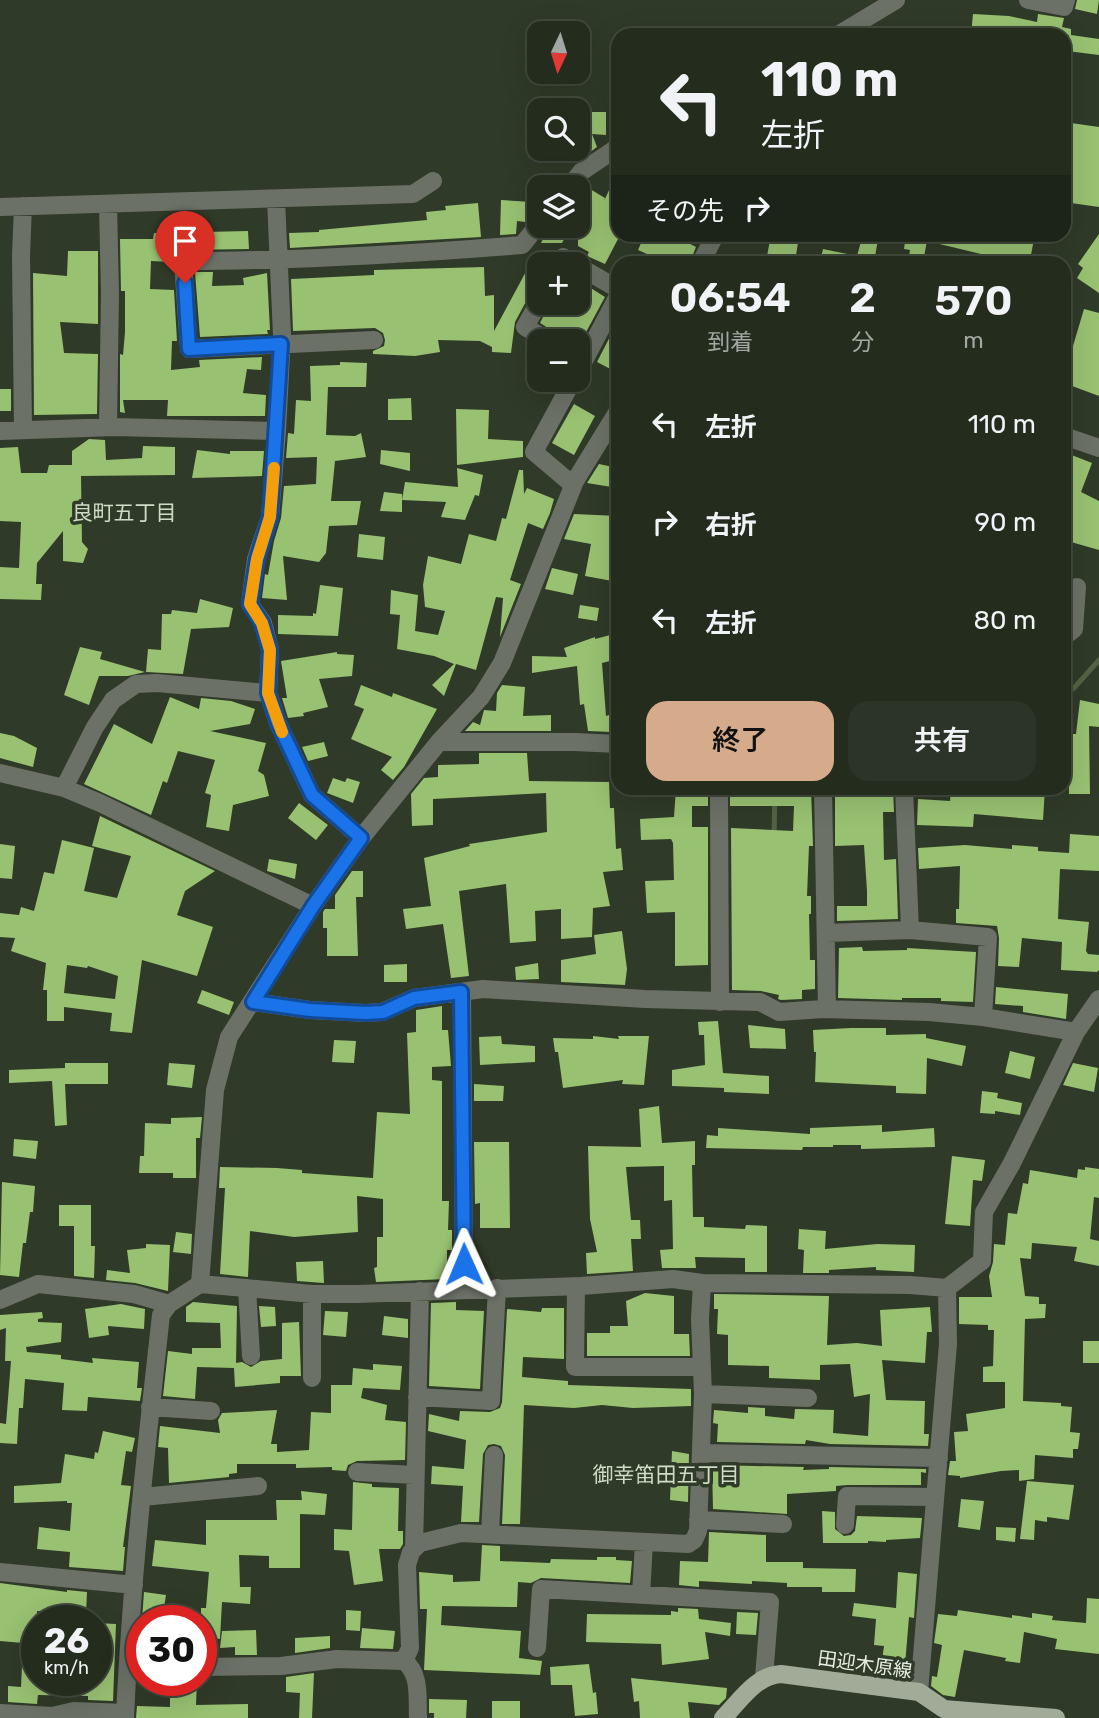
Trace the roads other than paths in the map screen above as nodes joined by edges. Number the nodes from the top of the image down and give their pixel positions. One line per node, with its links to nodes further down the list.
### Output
1 (896, 0): 4 (street)
2 (1028, 0): 3 (street)
3 (1066, 0)
4 (850, 28)
5 (611, 152): 6 (street)
6 (579, 175)
7 (433, 181): 8 (street)
8 (276, 199): 9 (street); 13 (street)
9 (108, 204): 10 (street); 24 (street)
10 (23, 206): 11 (street); 25 (street)
11 (0, 207)
12 (528, 238): 13 (street)
13 (278, 261): 20 (street); 20 (street)
14 (590, 273): 15 (street)
15 (611, 285)
16 (611, 308): 21 (street)
17 (532, 315): 18 (street)
18 (528, 329)
19 (374, 340): 20 (street)
20 (281, 344): 27 (street)
21 (590, 344)
22 (566, 392): 30 (street)
23 (611, 423): 30 (street)
24 (108, 427): 25 (street); 27 (street)
25 (23, 430): 26 (street)
26 (0, 431)
27 (277, 431): 33 (street)
28 (1071, 438): 29 (street)
29 (1099, 448)
30 (573, 485): 34 (street)
31 (1077, 587): 32 (street)
32 (1071, 631)
33 (268, 693): 37 (street); 41 (street)
34 (439, 742): 35 (street); 41 (street)
35 (611, 744)
36 (0, 773): 37 (street)
37 (64, 789): 42 (street)
38 (719, 795): 48 (street)
39 (823, 795): 44 (street)
40 (904, 795): 43 (street)
41 (361, 838): 42 (street)
42 (313, 906): 47 (street)
43 (910, 930): 44 (street); 50 (street)
44 (826, 933): 49 (street)
45 (461, 992): 47 (street); 48 (street); 58 (street)
46 (1099, 999): 51 (street)
47 (253, 1002): 53 (street)
48 (720, 1002): 49 (street)
49 (827, 1009): 50 (street)
50 (983, 1017): 51 (street)
51 (1076, 1032): 57 (street)
52 (702, 1283): 54 (street); 57 (street); 64 (street)
53 (200, 1284): 55 (street); 62 (street)
54 (576, 1286): 56 (street); 64 (street)
55 (247, 1288): 60 (street); 63 (street)
56 (497, 1288): 58 (street); 67 (street)
57 (947, 1288): 73 (street)
58 (464, 1289): 59 (street)
59 (420, 1291): 60 (street); 67 (street)
60 (312, 1293): 65 (street)
61 (0, 1300): 62 (street)
62 (169, 1304): 69 (street)
63 (251, 1356)
64 (702, 1367): 66 (street)
65 (312, 1378)
66 (703, 1394): 68 (street); 71 (street)
67 (417, 1397): 75 (street)
68 (808, 1398)
69 (150, 1407): 70 (street); 77 (street)
70 (211, 1411)
71 (701, 1453): 73 (street); 79 (street)
72 (494, 1455): 82 (street)
73 (939, 1458): 78 (street)
74 (356, 1472): 75 (street)
75 (415, 1475): 84 (street)
76 (258, 1486): 77 (street)
77 (142, 1497): 86 (street)
78 (935, 1497): 81 (street); 93 (street)
79 (698, 1520): 80 (street); 83 (street)
80 (783, 1524)
81 (845, 1525)
82 (490, 1534): 83 (street); 84 (street)
83 (644, 1542): 87 (street)
84 (414, 1549): 90 (street)
85 (0, 1572): 86 (street)
86 (134, 1585): 88 (street)
87 (641, 1595): 89 (street); 92 (street)
88 (134, 1605)
89 (537, 1648)
90 (404, 1661): 91 (street); 98 (street)
91 (217, 1667)
92 (764, 1677): 93 (main road, 田迎木原線); 99 (main road)
93 (919, 1692): 96 (main road, 田迎木原線)
94 (129, 1696): 97 (street)
95 (0, 1713): 97 (street)
96 (942, 1713): 100 (main road, 田迎木原線)
97 (125, 1716)
98 (418, 1718)
99 (723, 1718)
100 (1056, 1718)

